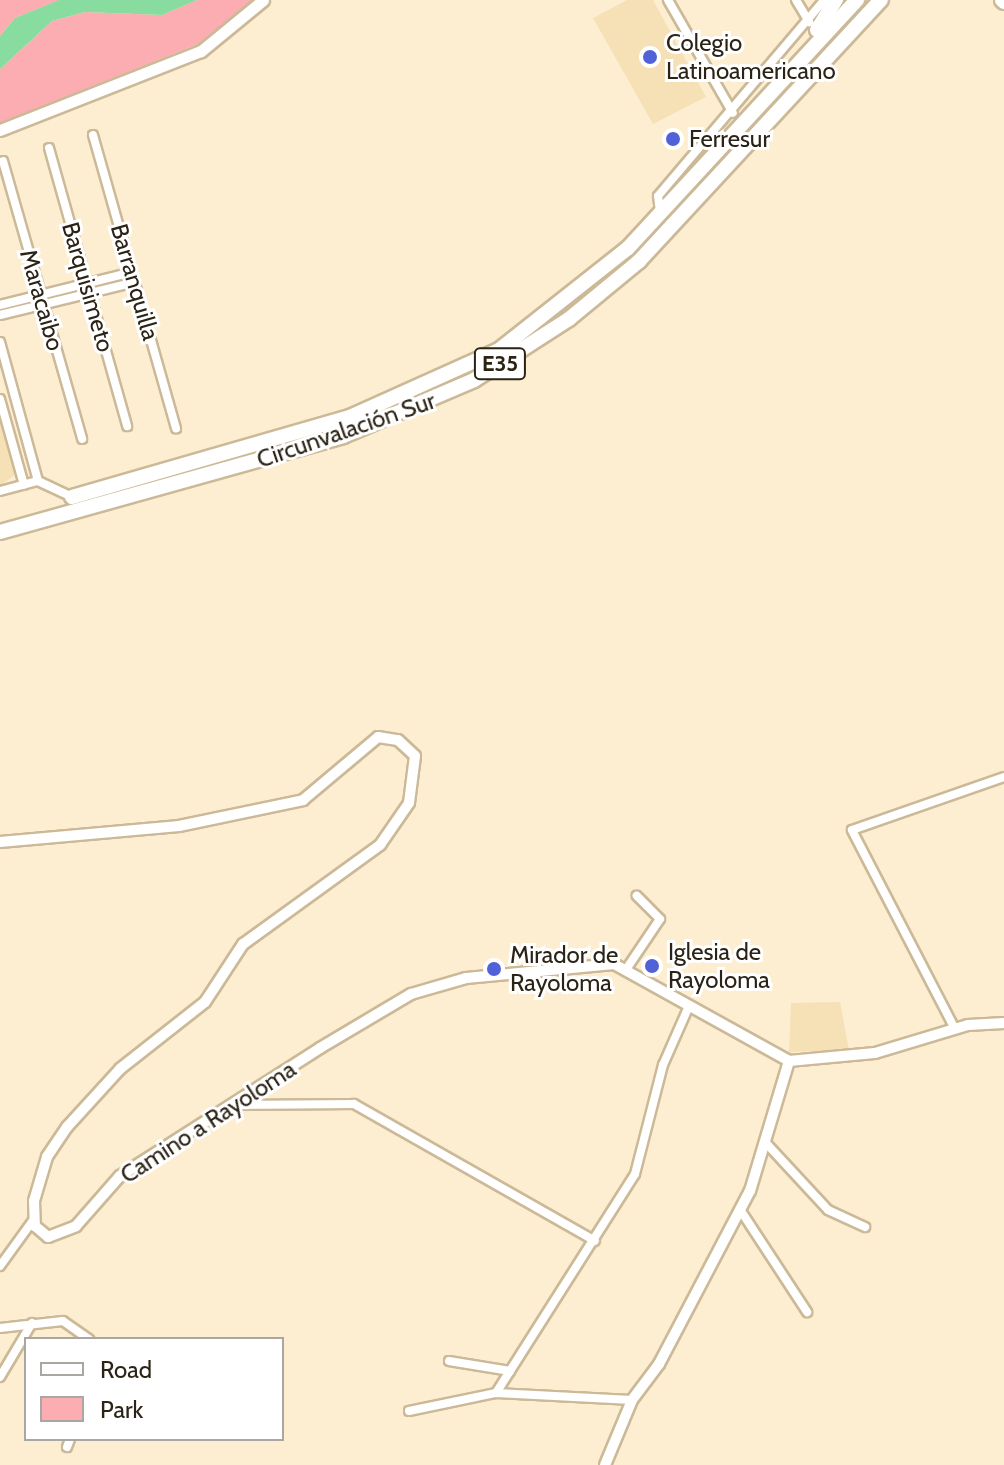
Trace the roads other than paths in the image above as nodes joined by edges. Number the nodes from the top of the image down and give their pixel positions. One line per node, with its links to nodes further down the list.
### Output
1 (263, 0): 12 (main road)
2 (668, 0): 11 (street)
3 (796, 0): 8 (street)
4 (824, 0): 8 (street)
5 (836, 0): 9 (highway)
6 (857, 0): 9 (highway, Circunvalación Sur / E35)
7 (881, 0): 32 (highway, Circunvalación Sur / E35)
8 (809, 22): 10 (street)
9 (803, 52): 10 (highway, Circunvalación Sur / E35)
10 (787, 61): 11 (street); 16 (highway, Circunvalación Sur / E35)
11 (733, 113): 16 (street)
12 (0, 130)
13 (93, 135): 17 (street, Barranquilla)
14 (49, 148): 19 (street, Barquisimeto)
15 (3, 161): 20 (street, Maracaibo)
16 (660, 212): 31 (highway, Circunvalación Sur / E35)
17 (132, 272): 18 (street, Barranquilla); 19 (street)
18 (135, 282): 19 (street); 26 (street, Barranquilla)
19 (88, 288): 20 (street); 25 (street, Barquisimeto)
20 (42, 299): 21 (street); 22 (street); 27 (street, Maracaibo)
21 (0, 305)
22 (0, 315)
23 (0, 342): 28 (street)
24 (0, 399): 29 (street)
25 (127, 426)
26 (176, 428)
27 (82, 439)
28 (38, 481): 29 (street); 31 (street)
29 (24, 485): 30 (street)
30 (0, 491)
31 (72, 497)
32 (0, 532)
33 (1004, 777): 39 (street)
34 (0, 842): 44 (street)
35 (637, 896): 36 (street)
36 (627, 968): 37 (street, Camino a Rayoloma); 41 (street, Camino a Rayoloma)
37 (689, 1006): 40 (street, Camino a Rayoloma); 46 (street)
38 (1004, 1023): 39 (street)
39 (955, 1029): 40 (street)
40 (789, 1061): 42 (street)
41 (234, 1105): 44 (street, Camino a Rayoloma); 46 (street)
42 (766, 1143): 43 (street); 45 (street)
43 (741, 1211): 48 (street); 56 (street)
44 (34, 1219): 47 (street)
45 (865, 1227)
46 (595, 1241): 53 (street)
47 (0, 1266)
48 (807, 1312)
49 (32, 1323): 50 (street); 51 (street); 54 (street)
50 (0, 1328)
51 (86, 1337)
52 (449, 1361): 53 (street)
53 (510, 1371): 55 (street)
54 (0, 1377)
55 (496, 1393): 56 (street); 57 (street)
56 (632, 1400): 58 (street)
57 (409, 1411)
58 (605, 1465)

